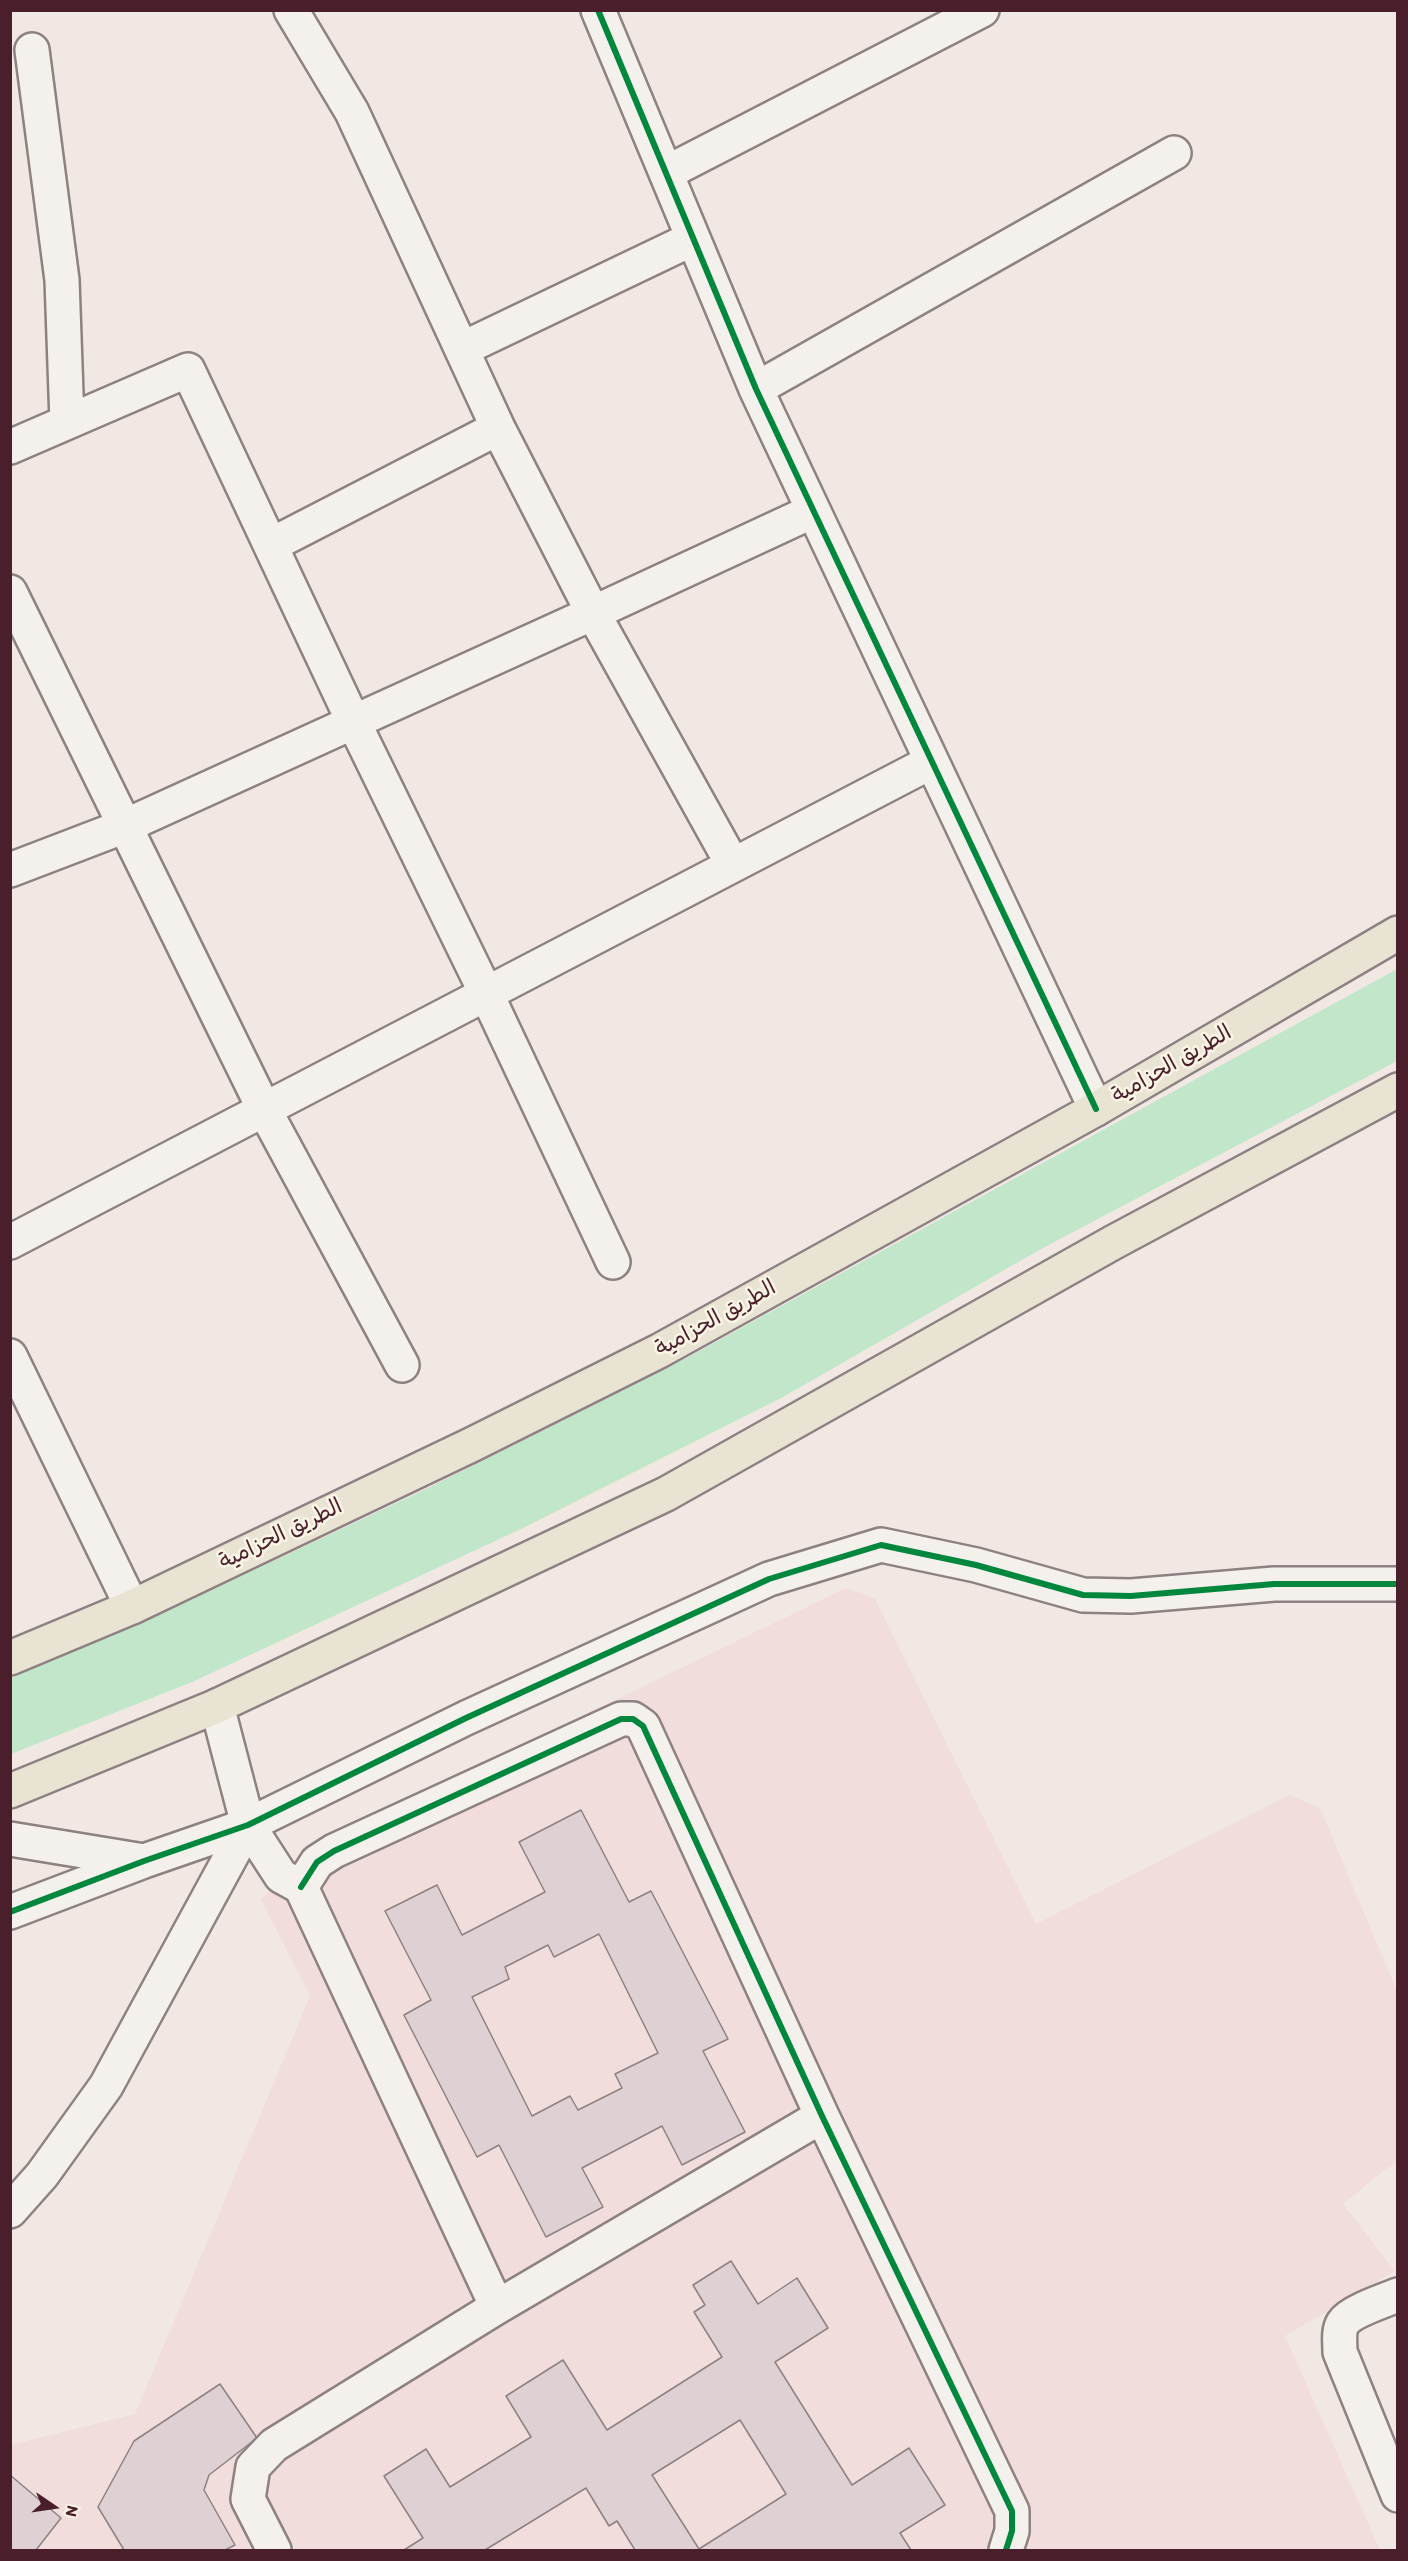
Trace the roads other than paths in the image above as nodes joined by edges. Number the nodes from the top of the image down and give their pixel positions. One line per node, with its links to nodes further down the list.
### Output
1 (291, 10): 8 (street)
2 (598, 10): 6 (street)
3 (982, 10): 6 (street)
4 (32, 50): 10 (street)
5 (1174, 153): 9 (street)
6 (666, 173): 7 (street)
7 (692, 239): 8 (street); 9 (street)
8 (462, 349): 11 (street)
9 (756, 389): 13 (street)
10 (67, 422): 12 (street); 14 (street)
11 (498, 428): 14 (street); 16 (street)
12 (10, 447)
13 (813, 512): 16 (street); 18 (street)
14 (271, 545): 17 (street)
15 (10, 592): 19 (street)
16 (593, 613): 17 (street); 20 (street)
17 (354, 723): 19 (street); 23 (street)
18 (931, 762): 20 (street); 26 (street)
19 (125, 826): 21 (street); 25 (street)
20 (733, 864): 23 (street)
21 (10, 870)
22 (1398, 933): 26 (highway, الطريق الحزامية)
23 (486, 993): 25 (street); 28 (street)
24 (1398, 1090): 34 (highway)
25 (264, 1109): 27 (street); 30 (street)
26 (1096, 1109): 32 (highway, الطريق الحزامية)
27 (10, 1242)
28 (613, 1262)
29 (10, 1356): 32 (street)
30 (402, 1365)
31 (1398, 1584): 36 (street)
32 (132, 1607): 33 (highway, الطريق الحزامية)
33 (10, 1658)
34 (217, 1706): 35 (highway); 36 (street)
35 (10, 1791)
36 (248, 1825): 38 (street); 39 (street); 42 (street)
37 (10, 1839): 38 (street)
38 (144, 1861): 40 (street)
39 (301, 1887): 41 (street); 44 (street)
40 (10, 1912)
41 (822, 2116): 44 (street); 47 (street)
42 (10, 2211)
43 (1398, 2295): 45 (street)
44 (497, 2307): 46 (street)
45 (1398, 2495)
46 (274, 2550)
47 (1006, 2550)

